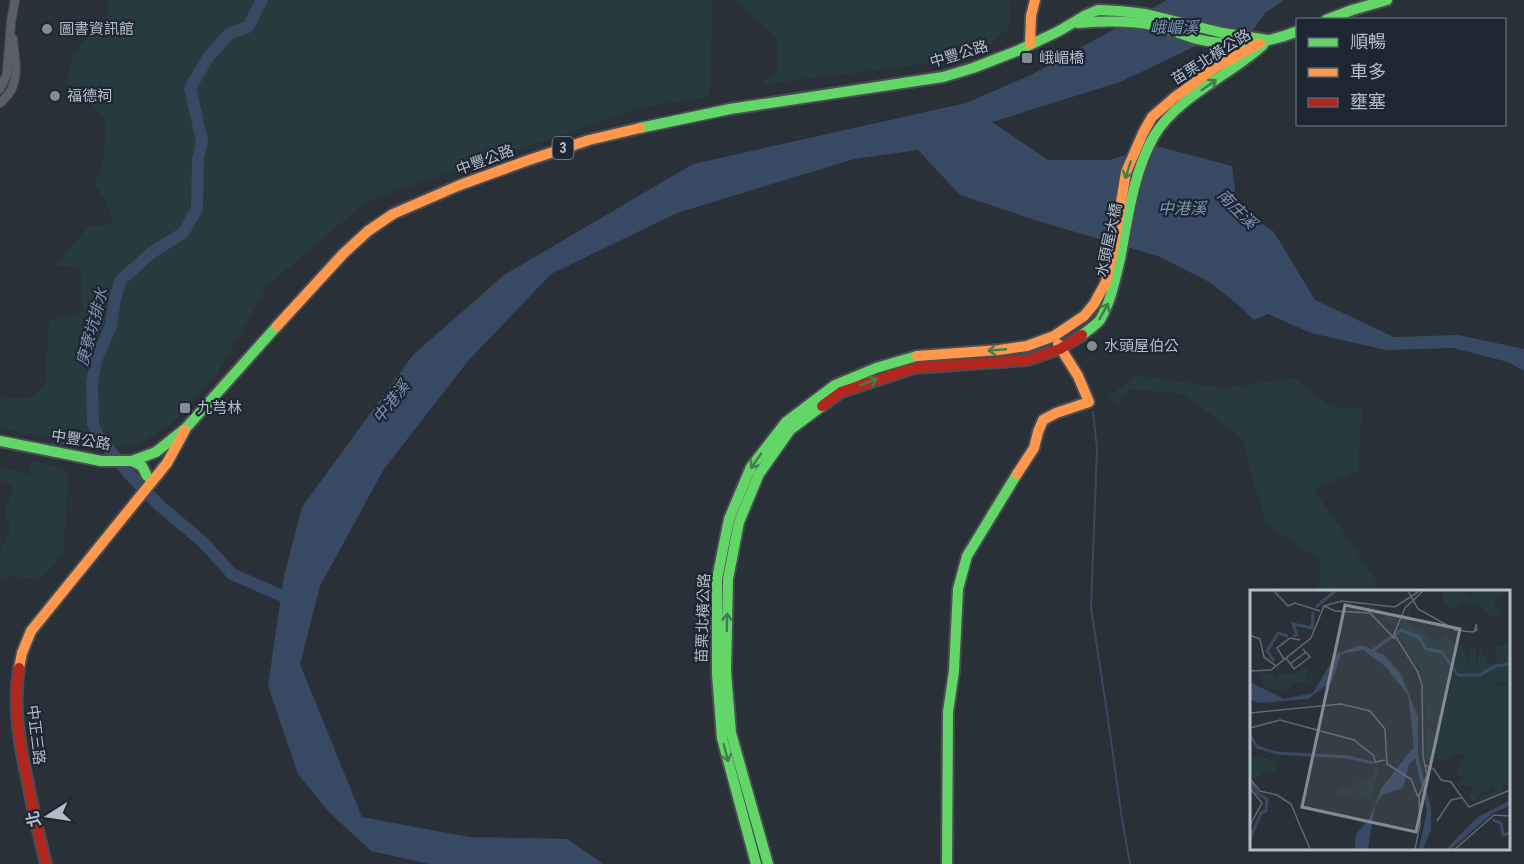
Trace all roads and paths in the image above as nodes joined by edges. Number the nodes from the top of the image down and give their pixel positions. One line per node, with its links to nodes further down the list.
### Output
1 (15, 0): 6 (street)
2 (1035, 0): 9 (main road)
3 (1387, 0): 5 (main road)
4 (1096, 16): 8 (main road, 3); 9 (main road, 中豐公路 / 3); 10 (main road, 3)
5 (1331, 18)
6 (11, 22): 12 (street); 13 (street)
7 (1296, 32): 8 (main road, 3)
8 (1268, 40): 10 (main road, 3); 11 (main road, 苗栗北橫公路); 15 (main road, 苗栗北橫公路, one-way to 8)
9 (1030, 44): 18 (main road, 中豐公路 / 3)
10 (1221, 44): 11 (main road)
11 (1216, 67): 14 (main road, 苗栗北橫公路)
12 (0, 89)
13 (0, 103)
14 (1152, 117): 16 (main road, 水頭屋大橋, one-way to 16)
15 (1164, 122): 17 (main road, 水頭屋大橋, one-way to 15)
16 (1054, 336): 17 (main road); 23 (main road, 苗栗北橫公路, one-way to 23)
17 (1060, 349): 24 (main road, 苗栗北橫公路, one-way to 17); 25 (main road)
18 (182, 431): 20 (main road, 中豐公路 / 3); 21 (main road)
19 (0, 441): 20 (main road, 中豐公路 / 3)
20 (130, 461): 21 (main road)
21 (146, 481): 22 (main road, 中正三路)
22 (46, 864)
23 (756, 864)
24 (768, 864)
25 (947, 864)

